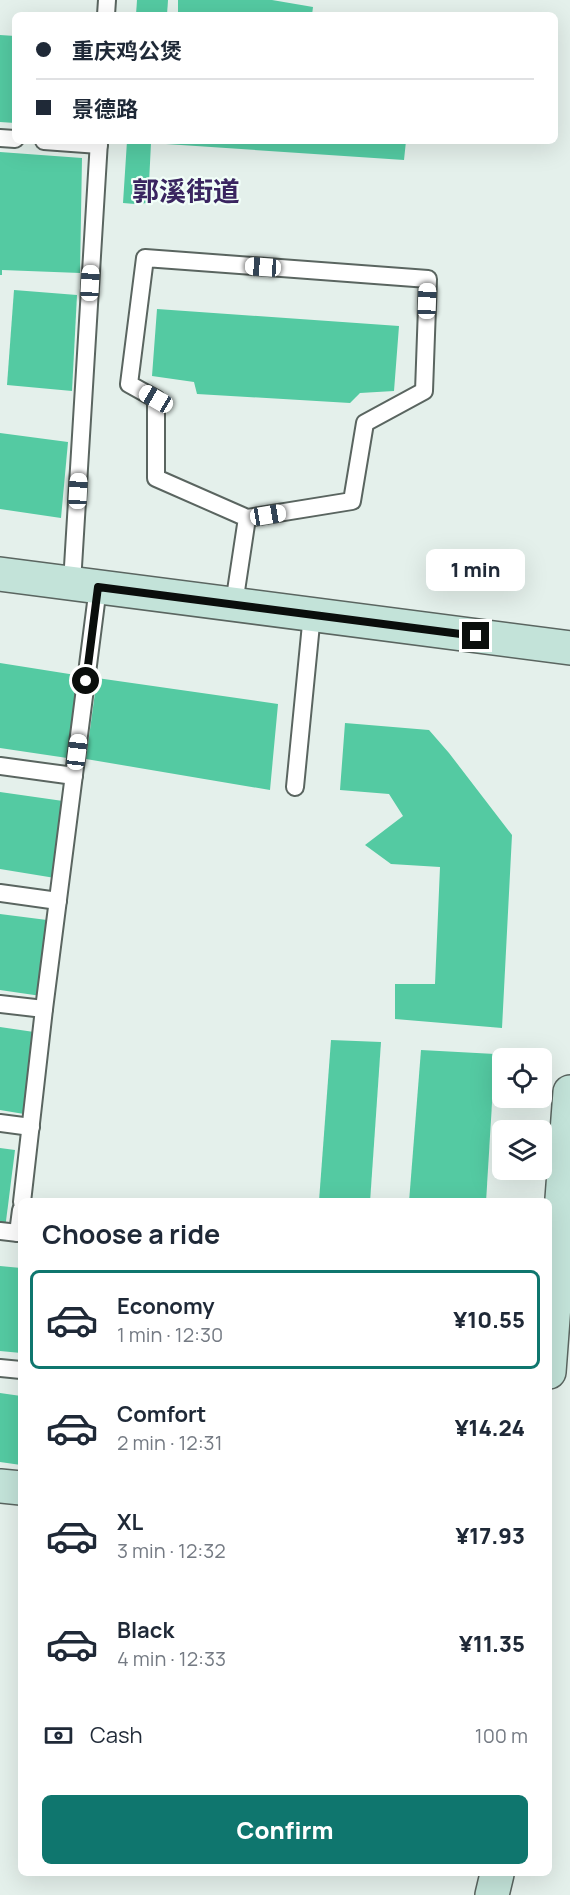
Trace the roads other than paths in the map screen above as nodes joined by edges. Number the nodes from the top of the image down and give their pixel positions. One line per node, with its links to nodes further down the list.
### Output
1 (99, 144): 4 (lane)
2 (247, 518): 2 (lane); 5 (lane)
3 (0, 574): 4 (main road)
4 (85, 585): 5 (main road); 9 (lane)
5 (234, 604): 6 (main road)
6 (312, 614): 7 (main road); 10 (lane)
7 (570, 648)
8 (0, 766): 9 (lane)
9 (74, 776): 12 (lane)
10 (295, 787)
11 (0, 893): 12 (lane)
12 (58, 901): 14 (lane)
13 (0, 1004): 14 (lane)
14 (44, 1009): 17 (lane)
15 (570, 1092): 21 (main road)
16 (0, 1123): 17 (lane)
17 (31, 1127): 18 (lane)
18 (22, 1198)
19 (0, 1232): 20 (lane)
20 (18, 1233)
21 (552, 1332)
22 (0, 1368): 23 (lane)
23 (18, 1370)
24 (0, 1486): 25 (main road)
25 (18, 1488)
26 (497, 1876): 27 (main road)
27 (492, 1895)

